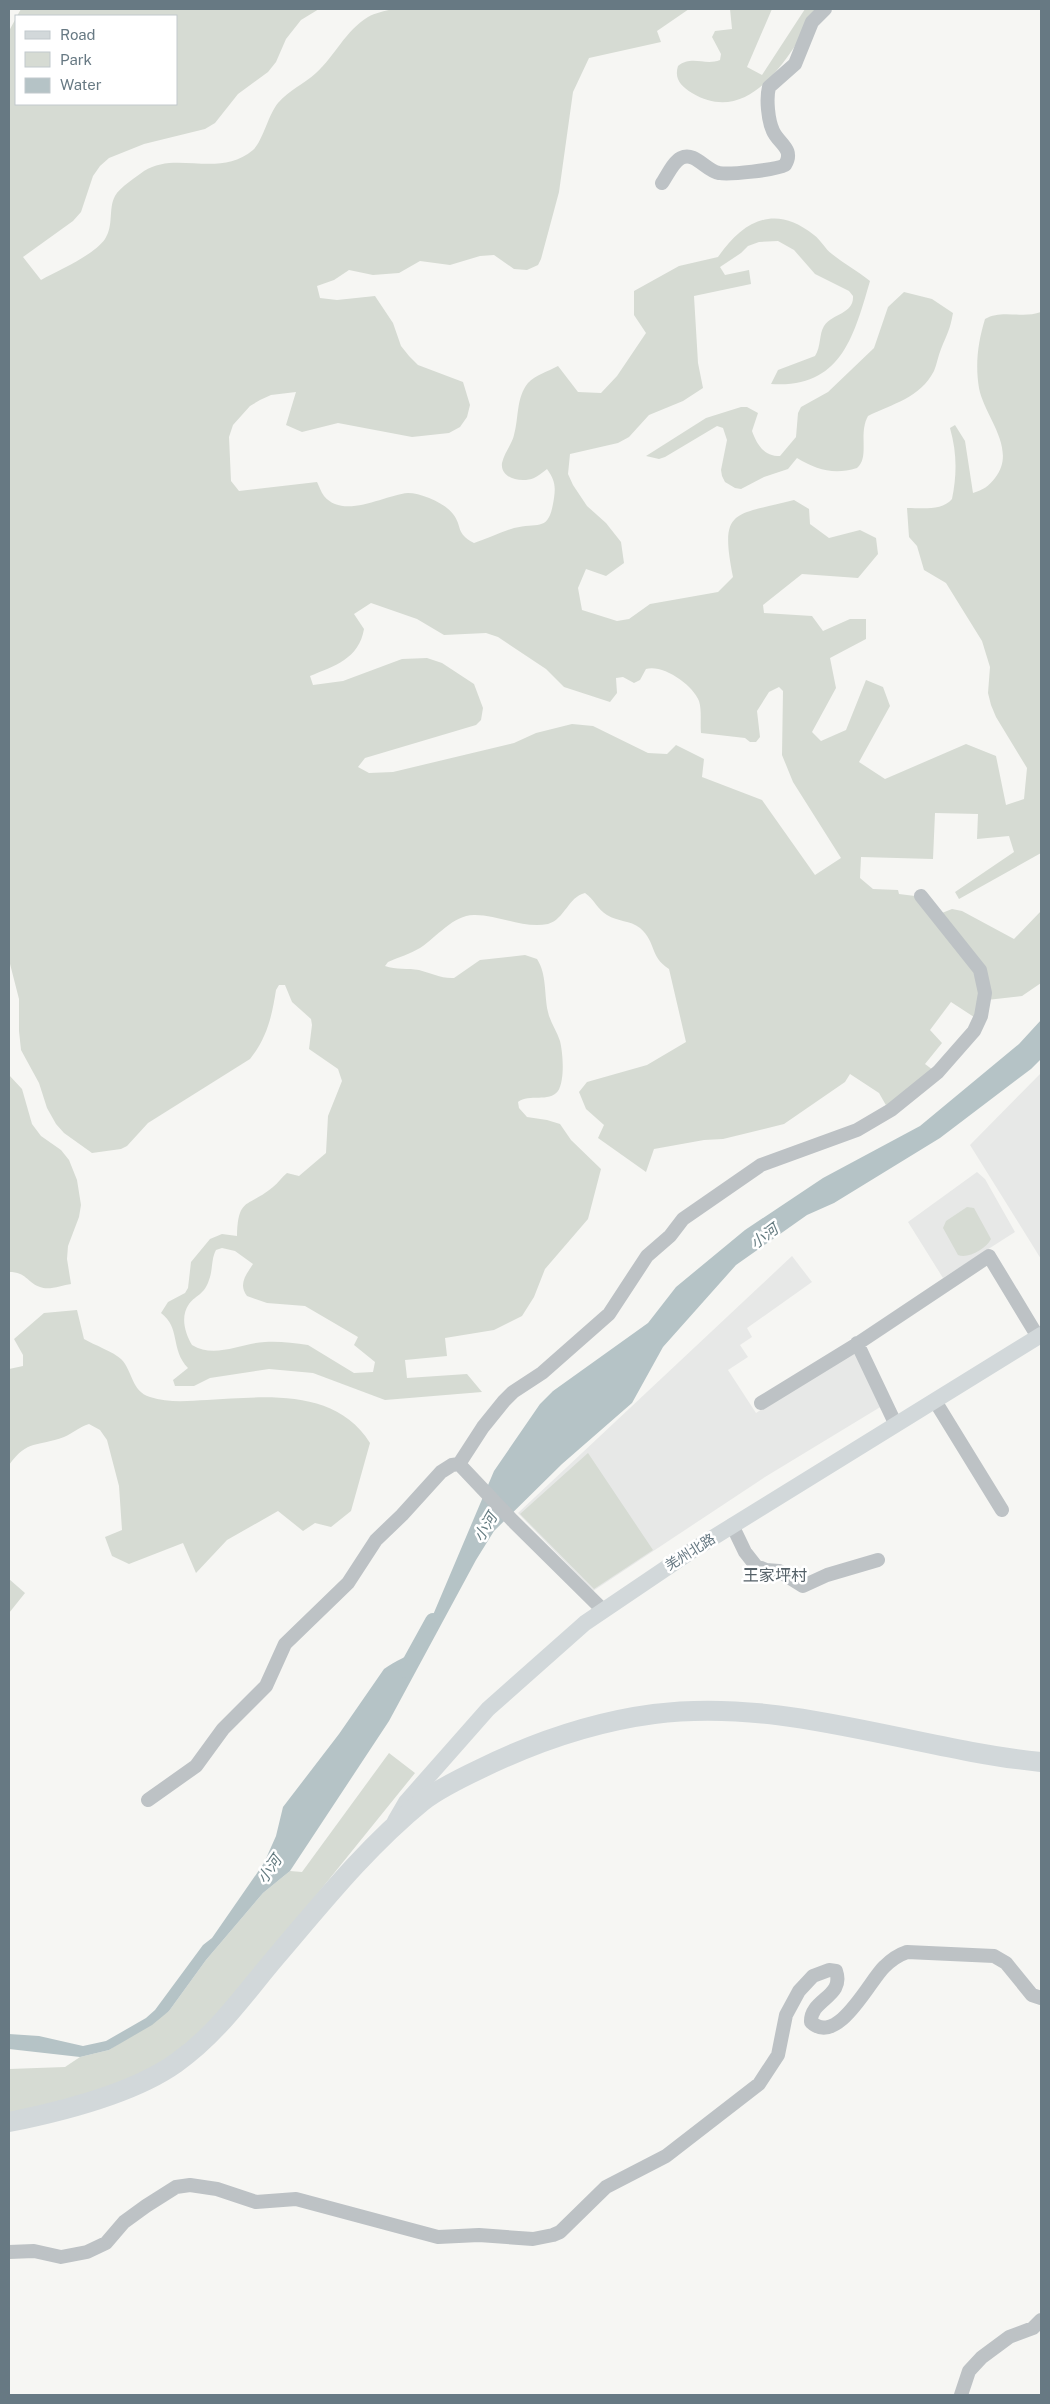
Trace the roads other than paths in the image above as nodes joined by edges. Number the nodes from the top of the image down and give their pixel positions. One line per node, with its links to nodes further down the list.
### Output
1 (825, 9): 2 (street)
2 (662, 183)
3 (921, 896): 9 (street)
4 (1040, 1336): 5 (street); 6 (main road, 羌州北路)
5 (857, 1343): 7 (street); 8 (street)
6 (935, 1400): 8 (main road, 羌州北路); 10 (street)
7 (761, 1403)
8 (896, 1425): 11 (main road, 羌州北路)
9 (462, 1467): 13 (street); 15 (street)
10 (1002, 1510)
11 (732, 1525): 12 (street); 13 (main road, 羌州北路)
12 (878, 1560)
13 (603, 1610): 16 (main road, 羌州北路)
14 (1041, 1762): 16 (highway)
15 (148, 1800)
16 (390, 1830): 18 (highway)
17 (1041, 1998): 19 (street)
18 (9, 2122)
19 (9, 2252)
20 (1041, 2320): 21 (street)
21 (961, 2395)

